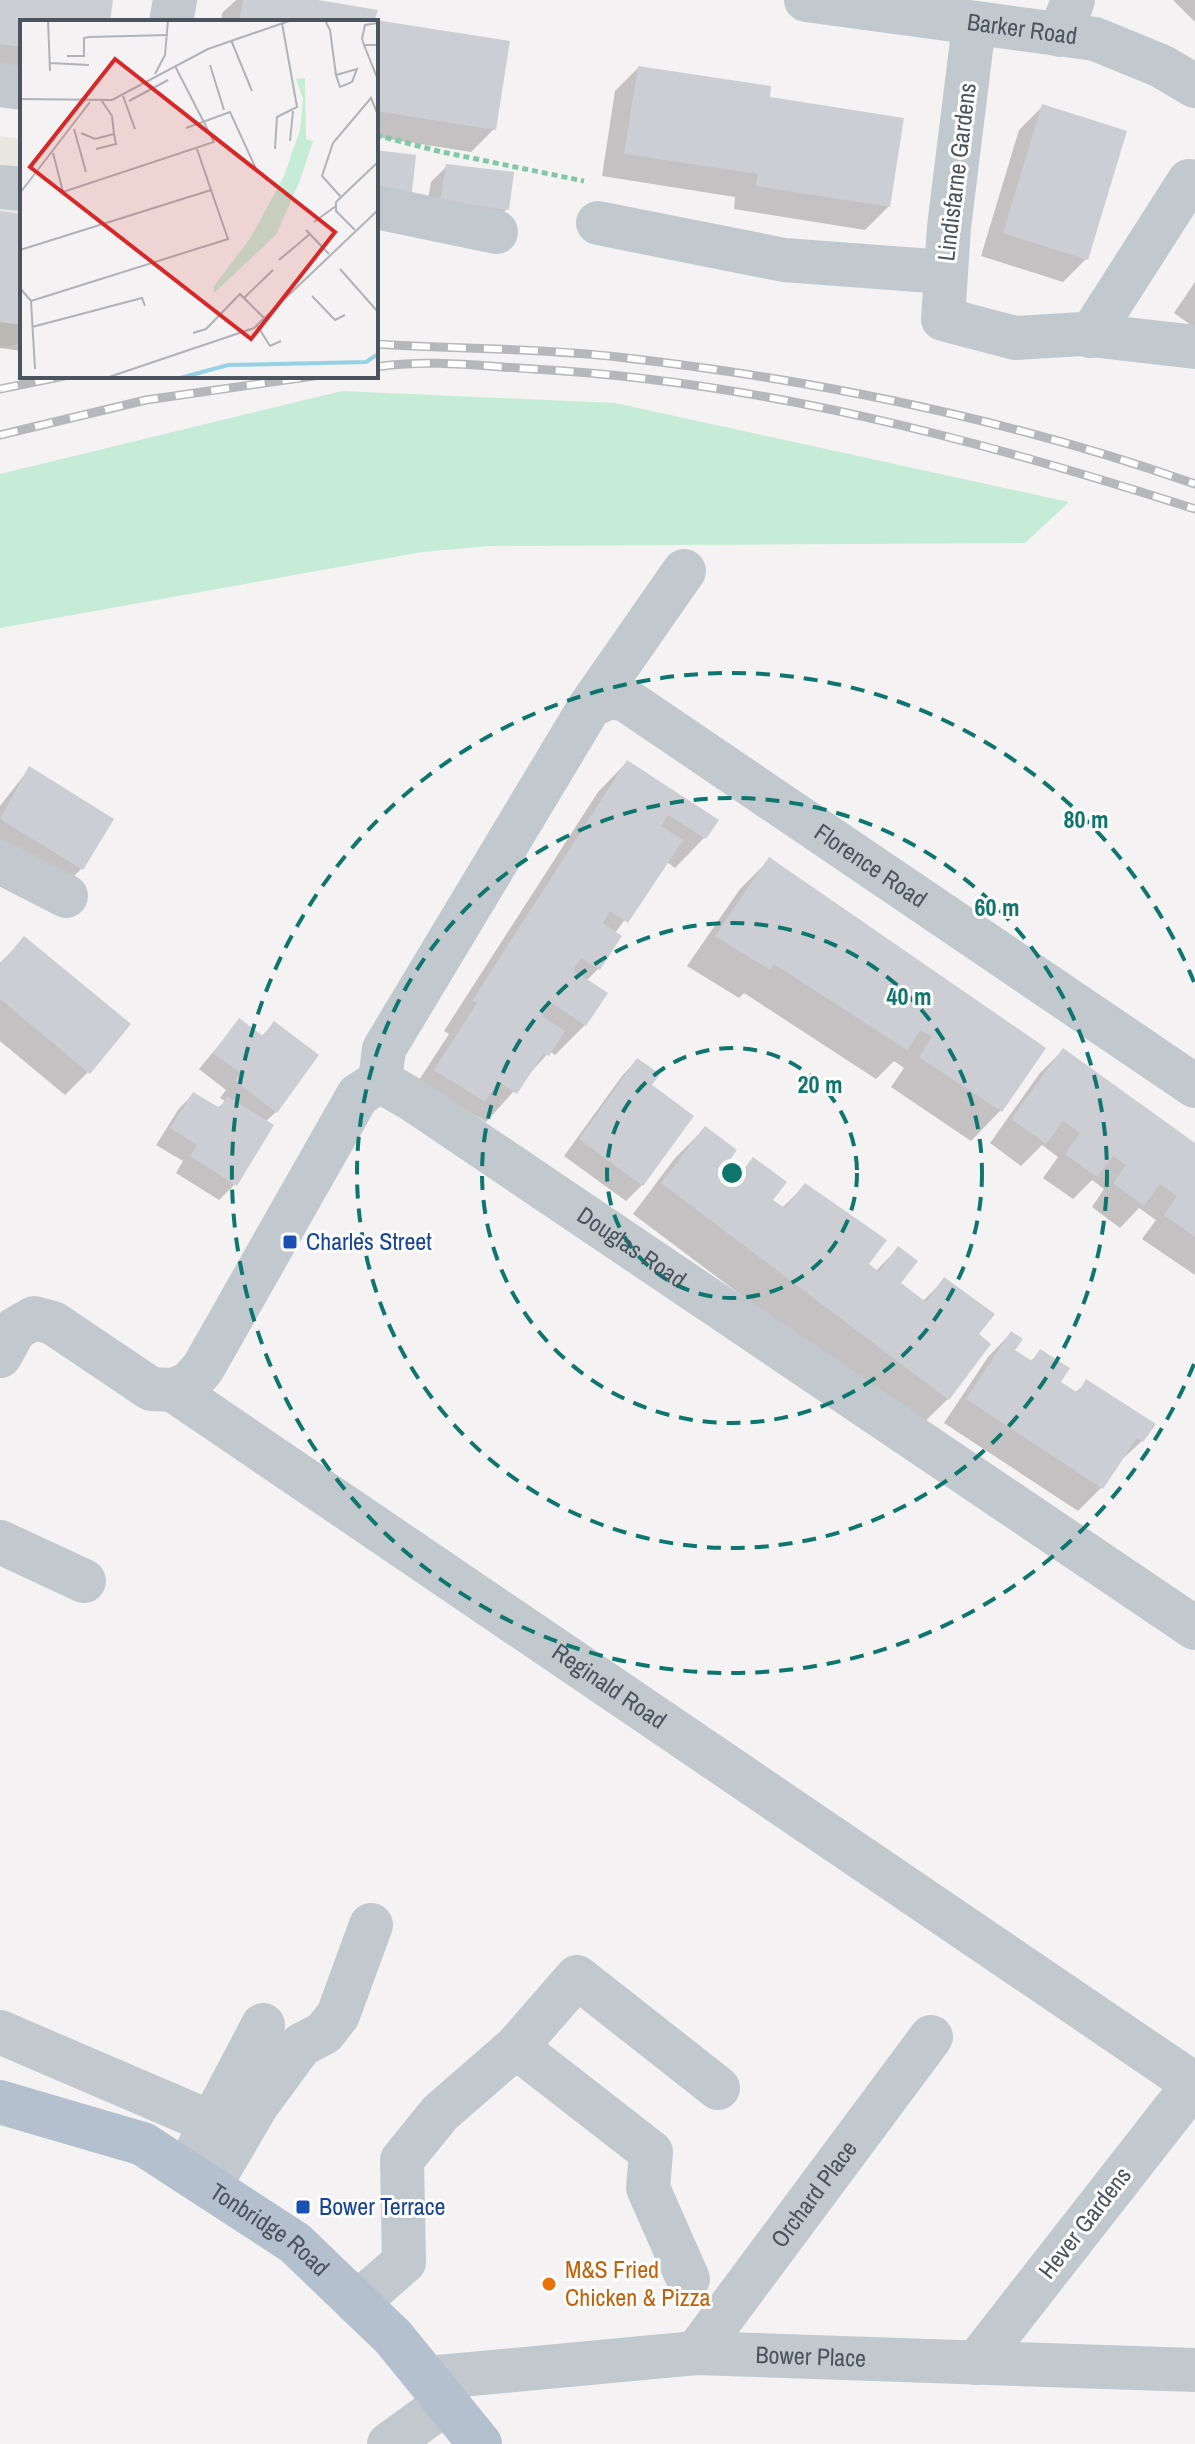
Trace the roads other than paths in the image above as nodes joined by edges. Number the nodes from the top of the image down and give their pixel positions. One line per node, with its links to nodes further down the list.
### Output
1 (175, 0): 3 (street)
2 (806, 0): 4 (street, Barker Road)
3 (171, 20)
4 (974, 25): 5 (street, Barker Road); 15 (street, Lindisfarne Gardens)
5 (1076, 25): 7 (street, Barker Road)
6 (0, 85): 8 (street)
7 (1195, 86)
8 (20, 88)
9 (1189, 181): 16 (street)
10 (0, 187): 11 (street)
11 (20, 189)
12 (378, 207): 14 (street)
13 (598, 223): 15 (street)
14 (496, 232)
15 (945, 272): 16 (street, Lindisfarne Gardens)
16 (1090, 336): 17 (street)
17 (1195, 347)
18 (684, 571): 19 (street)
19 (608, 703): 22 (street); 23 (street, Florence Road)
20 (0, 862): 21 (street)
21 (66, 896)
22 (380, 1081): 25 (street); 28 (street, Douglas Road)
23 (1195, 1086)
24 (8, 1343): 25 (street, Reginald Road)
25 (173, 1390): 34 (street, Reginald Road)
26 (0, 1542): 27 (street)
27 (84, 1581)
28 (1195, 1628)
29 (371, 1925): 38 (street)
30 (263, 2025): 37 (street)
31 (0, 2032): 37 (street)
32 (931, 2037): 41 (street, Orchard Place)
33 (516, 2047): 35 (street); 39 (street); 40 (street)
34 (1194, 2084): 42 (street, Hever Gardens)
35 (718, 2088)
36 (0, 2102): 38 (main road, Tonbridge Road)
37 (212, 2123): 38 (street)
38 (197, 2179): 40 (main road, Tonbridge Road)
39 (688, 2279)
40 (357, 2303): 44 (main road, Tonbridge Road)
41 (696, 2353): 42 (street, Bower Place); 44 (street, Bower Place)
42 (976, 2363): 43 (street, Bower Place)
43 (1195, 2370)
44 (437, 2390): 45 (street); 46 (main road, Tonbridge Road)
45 (389, 2444)
46 (480, 2444)

